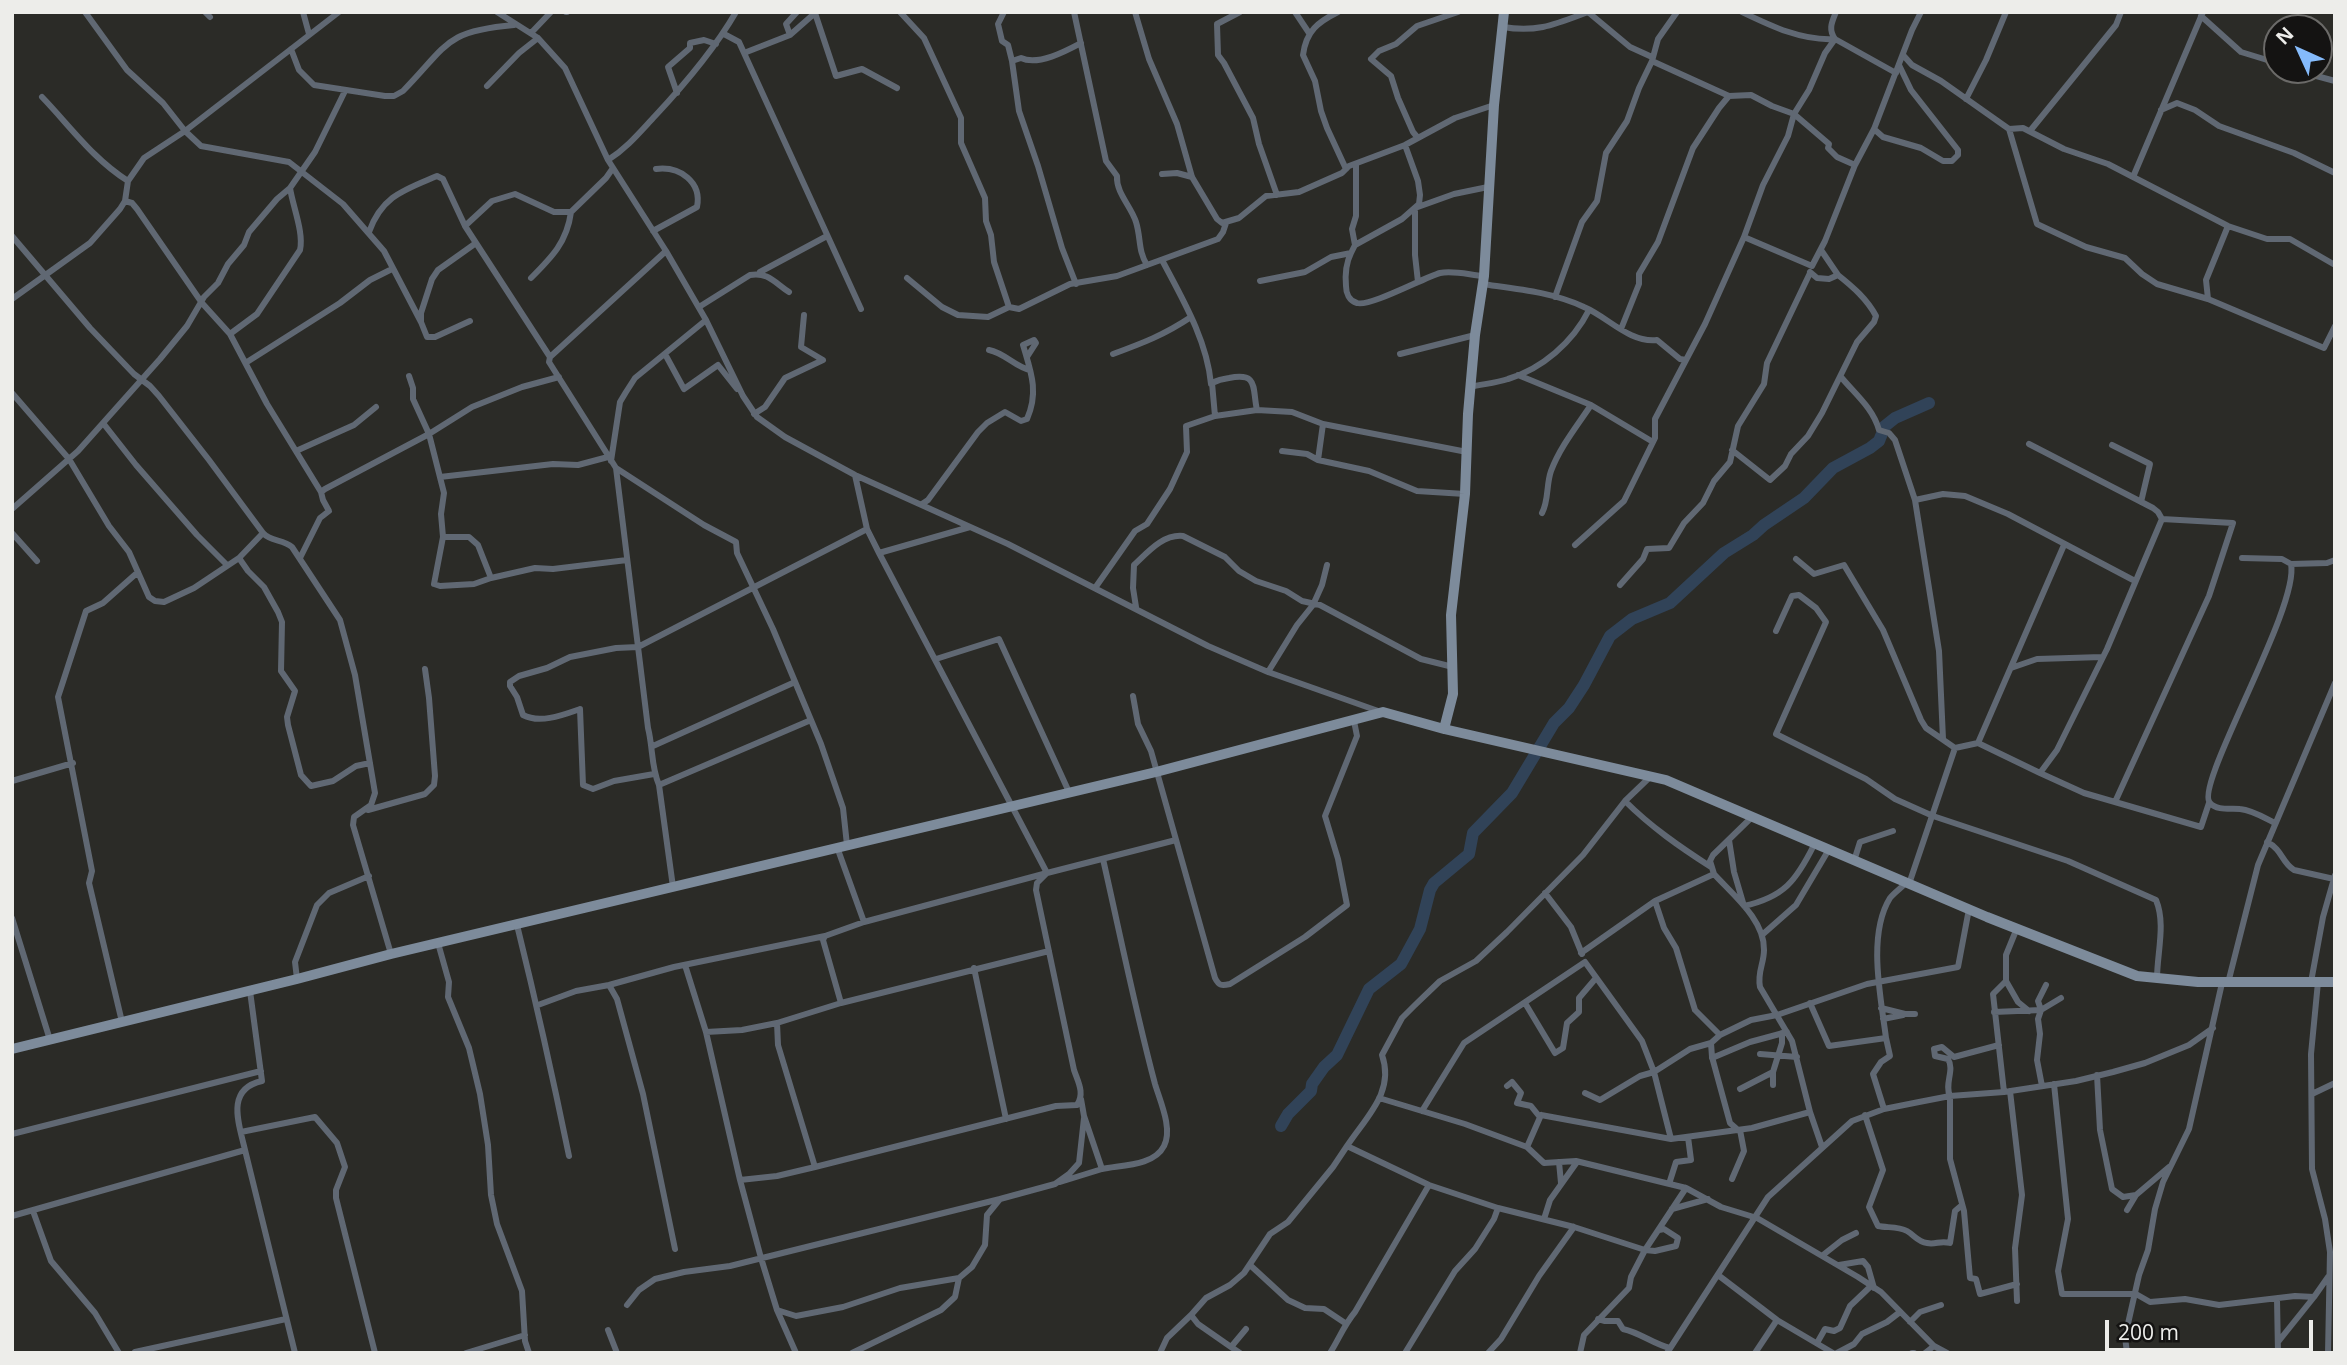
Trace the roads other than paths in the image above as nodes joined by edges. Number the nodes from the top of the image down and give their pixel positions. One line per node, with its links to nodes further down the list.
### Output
1 (85, 12): 58 (street)
2 (303, 12): 30 (street)
3 (497, 12): 25 (street)
4 (551, 12): 27 (street)
5 (736, 12): 28 (street)
6 (797, 12): 31 (street)
7 (900, 12): 113 (street)
8 (1004, 12): 41 (street)
9 (1074, 12): 34 (street)
10 (1135, 12): 71 (street)
11 (1240, 12): 76 (street)
12 (1295, 12): 29 (street)
13 (1338, 12): 29 (street)
14 (1458, 12): 60 (street)
15 (1504, 12): 26 (street)
16 (1588, 12): 26 (street); 39 (street)
17 (1676, 12): 39 (street)
18 (1742, 12): 33 (street)
19 (1836, 12): 33 (street)
20 (1921, 12): 38 (street)
21 (2006, 12): 51 (street)
22 (2121, 12): 59 (street)
23 (337, 13): 30 (street)
24 (2202, 14): 40 (street); 46 (street)
25 (516, 24): 27 (street); 47 (street)
26 (1503, 27): 53 (street)
27 (531, 33): 32 (street)
28 (724, 33): 35 (street); 37 (street)
29 (1309, 33): 67 (street)
30 (309, 34): 36 (street)
31 (790, 35): 37 (street); 45 (street)
32 (538, 38): 44 (street); 62 (street)
33 (1835, 39): 43 (street); 55 (street)
34 (1081, 43): 41 (street); 95 (street)
35 (716, 44): 48 (street); 48 (street)
36 (290, 49): 47 (street); 58 (street)
37 (744, 53): 86 (street)
38 (1903, 55): 42 (street); 51 (street)
39 (1652, 59): 49 (street); 108 (street)
40 (2263, 59)
41 (1012, 61): 106 (street)
42 (1899, 65): 43 (street); 56 (street)
43 (1896, 73): 56 (street)
44 (487, 86)
45 (897, 88)
46 (2170, 90): 52 (street); 54 (street)
47 (345, 91): 68 (street)
48 (677, 93): 62 (street)
49 (1729, 96): 55 (street); 122 (street)
50 (41, 97): 73 (street)
51 (1966, 99): 57 (street)
52 (2177, 103): 54 (street); 69 (street)
53 (1494, 106): 60 (street); 74 (street)
54 (2161, 110): 72 (street)
55 (1794, 114): 64 (street); 87 (street)
56 (1874, 129): 64 (street)
57 (2009, 129): 59 (street); 110 (street)
58 (185, 131): 68 (street); 73 (street)
59 (2030, 131): 72 (street)
60 (1418, 138): 61 (street)
61 (1405, 145): 63 (street); 78 (street)
62 (608, 160): 65 (street)
63 (1356, 164): 67 (street); 89 (street)
64 (1855, 164): 90 (street)
65 (613, 168): 79 (street); 83 (street)
66 (656, 169): 83 (street)
67 (1346, 169): 76 (street)
68 (302, 172): 75 (street); 84 (street)
69 (2335, 173)
70 (1162, 174): 71 (street)
71 (1192, 177): 80 (street)
72 (2133, 177): 82 (street)
73 (128, 181): 77 (street)
74 (1488, 187): 78 (street); 103 (street)
75 (290, 188): 111 (street); 123 (street)
76 (1277, 195): 80 (street)
77 (125, 201): 100 (street); 111 (street)
78 (1415, 208): 89 (street); 105 (street)
79 (570, 212): 81 (street); 101 (street)
80 (1226, 223): 93 (street)
81 (465, 226): 84 (street); 88 (street)
82 (2228, 226): 94 (street); 110 (street)
83 (653, 231): 91 (street)
84 (369, 232): 96 (street)
85 (12, 236): 100 (street)
86 (827, 236): 98 (street); 114 (street)
87 (1744, 237): 97 (street); 131 (street)
88 (476, 243): 120 (street); 129 (street)
89 (1355, 245): 92 (street)
90 (1821, 250): 97 (street); 99 (street)
91 (666, 251): 112 (street); 129 (street)
92 (1351, 253): 104 (street); 105 (street)
93 (1162, 260): 95 (street); 117 (street)
94 (2334, 262)
95 (1147, 265): 106 (street)
96 (392, 269): 120 (street); 132 (street)
97 (1811, 270): 99 (street); 154 (street)
98 (758, 273): 107 (street); 112 (street)
99 (1838, 275): 137 (street)
100 (47, 276): 109 (street); 138 (street)
101 (531, 278)
102 (906, 278): 113 (street)
103 (1483, 280): 105 (street); 108 (street); 124 (street)
104 (1260, 281)
105 (1418, 282)
106 (1076, 284): 113 (street)
107 (789, 292)
108 (1555, 297): 115 (street)
109 (12, 299)
110 (2208, 299): 121 (street)
111 (202, 303): 123 (street); 138 (street)
112 (699, 307): 118 (street)
113 (1009, 307)
114 (861, 309)
115 (1589, 310): 122 (street); 134 (street)
116 (804, 315): 146 (street)
117 (1191, 317): 128 (street); 139 (street)
118 (706, 320): 126 (street); 142 (street)
119 (470, 321): 120 (street)
120 (421, 322)
121 (2335, 326)
122 (1621, 329): 131 (street)
123 (230, 334): 132 (street)
124 (1475, 335): 127 (street); 140 (street)
125 (989, 350): 133 (street)
126 (665, 354): 142 (street); 160 (street)
127 (1400, 354)
128 (1113, 355)
129 (550, 357): 136 (street)
130 (1027, 357): 133 (street)
131 (1686, 360): 151 (street)
132 (247, 362): 155 (street)
133 (1030, 370): 168 (street)
134 (1518, 375): 140 (street); 143 (street)
135 (409, 376): 150 (street)
136 (559, 377): 150 (street); 160 (street)
137 (1841, 377): 154 (street); 165 (street)
138 (139, 380): 148 (street); 174 (street)
139 (1212, 386): 145 (street); 147 (street)
140 (1470, 387): 157 (street)
141 (12, 393): 158 (street)
142 (743, 396): 146 (street)
143 (1591, 405): 151 (street); 169 (street)
144 (376, 407): 155 (street)
145 (1257, 410): 147 (street); 149 (street)
146 (754, 414): 161 (street)
147 (1215, 416): 195 (street)
148 (103, 423): 158 (street); 189 (street)
149 (1323, 425): 157 (street); 159 (street)
150 (429, 434): 162 (street); 163 (street)
151 (1653, 442): 177 (street)
152 (2029, 444): 166 (street)
153 (2112, 445): 166 (street)
154 (1732, 450): 194 (street)
155 (296, 451): 163 (street)
156 (1282, 451): 159 (street)
157 (1466, 452): 164 (street)
158 (69, 459): 167 (street); 191 (street)
159 (1318, 460): 164 (street)
160 (612, 462): 162 (street); 185 (street); 196 (street)
161 (855, 475): 168 (street); 172 (street)
162 (440, 477): 175 (street)
163 (321, 492): 176 (street)
164 (1465, 494): 203 (street)
165 (1915, 500): 178 (street); 214 (street)
166 (2141, 502): 170 (street)
167 (14, 504)
168 (922, 504): 171 (street)
169 (1542, 513)
170 (2162, 519): 193 (street); 228 (street)
171 (970, 527): 180 (street); 195 (street)
172 (867, 528): 180 (street); 196 (street)
173 (12, 533): 187 (street)
174 (263, 533): 179 (street); 181 (street)
175 (443, 537): 192 (street); 192 (street)
176 (309, 540): 179 (street); 182 (street)
177 (1575, 545)
178 (2064, 545): 193 (street); 204 (street)
179 (292, 547): 182 (street)
180 (879, 554): 202 (street)
181 (239, 558): 189 (street); 218 (street)
182 (300, 558): 218 (street)
183 (2242, 558): 188 (street)
184 (1796, 559): 214 (street)
185 (627, 560): 192 (street); 200 (street)
186 (2335, 560): 188 (street)
187 (37, 561)
188 (2291, 564): 229 (street)
189 (228, 565): 191 (street)
190 (1327, 565): 197 (street)
191 (138, 572): 219 (street)
192 (491, 578)
193 (2135, 581): 201 (street)
194 (1620, 585)
195 (1095, 588): 198 (street)
196 (752, 589): 200 (street); 207 (street)
197 (1313, 605): 198 (street); 203 (street); 206 (street)
198 (1136, 607): 206 (street)
199 (1776, 631): 232 (street)
200 (638, 647): 216 (street); 221 (street)
201 (2102, 657): 204 (street); 222 (street)
202 (936, 659): 226 (street); 230 (street)
203 (1453, 667): 213 (street)
204 (2011, 668): 215 (street)
205 (425, 669): 231 (street)
206 (1268, 672): 210 (street)
207 (795, 682): 211 (street); 216 (street)
208 (2335, 683): 234 (street)
209 (1133, 696): 220 (street)
210 (1382, 712): 212 (street); 213 (street)
211 (811, 720): 225 (street); 240 (street)
212 (1354, 721): 220 (street); 237 (street)
213 (1444, 729): 223 (street)
214 (1943, 739): 217 (street)
215 (1978, 743): 217 (street); 222 (street)
216 (653, 746): 221 (street)
217 (1955, 748): 232 (street)
218 (370, 763): 231 (street)
219 (73, 764): 224 (street); 291 (street)
220 (1156, 772): 226 (street); 237 (street)
221 (654, 774): 225 (street)
222 (2040, 774): 228 (street)
223 (1649, 778): 227 (street); 233 (street)
224 (12, 781)
225 (659, 785): 249 (street)
226 (1069, 792): 230 (street)
227 (1625, 801): 244 (street); 250 (street)
228 (2115, 802): 229 (street)
229 (2209, 803): 234 (street)
230 (1012, 805): 240 (street); 245 (street)
231 (359, 812): 246 (street)
232 (1933, 816): 248 (street); 269 (street)
233 (1751, 818): 236 (street); 239 (street)
234 (2275, 823): 238 (street)
235 (1893, 831): 243 (street)
236 (1729, 839): 244 (street); 252 (street)
237 (1176, 840): 242 (street)
238 (2267, 842): 247 (street); 274 (street)
239 (1814, 845): 241 (street); 252 (street)
240 (842, 846): 249 (street); 255 (street)
241 (1828, 850): 243 (street); 258 (street)
242 (1103, 859): 245 (street); 345 (street)
243 (1854, 861): 248 (street)
244 (1712, 871): 251 (street); 252 (street)
245 (1047, 873): 255 (street); 261 (street)
246 (369, 876): 263 (street); 268 (street)
247 (2334, 877): 272 (street)
248 (1907, 884): 253 (street); 271 (street)
249 (673, 887): 256 (street)
250 (1545, 893): 262 (street); 321 (street)
251 (1655, 901): 262 (street); 296 (street)
252 (1744, 906): 258 (street)
253 (1969, 909): 257 (street); 271 (street)
254 (12, 918): 298 (street)
255 (864, 922): 259 (street)
256 (517, 925): 260 (street); 282 (street)
257 (2017, 928): 269 (street); 270 (street)
258 (1762, 935): 289 (street)
259 (825, 936): 265 (street); 279 (street)
260 (438, 943): 263 (street); 394 (street)
261 (1049, 951): 266 (street); 322 (street)
262 (1581, 953): 264 (street)
263 (391, 954): 268 (street)
264 (1585, 962): 267 (street); 280 (street)
265 (685, 965): 275 (street); 294 (street)
266 (975, 968): 279 (street); 330 (street)
267 (1597, 978): 280 (street); 307 (street)
268 (297, 979): 277 (street)
269 (2157, 979): 274 (street)
270 (2006, 981): 285 (street); 286 (street)
271 (1878, 982): 281 (street); 283 (street)
272 (2315, 982): 273 (street); 274 (street); 319 (street)
273 (2335, 982)
274 (2225, 983): 293 (street)
275 (609, 985): 282 (street); 367 (street)
276 (2046, 985): 284 (street)
277 (250, 991): 291 (street); 306 (street)
278 (2061, 998): 284 (street)
279 (841, 1003): 292 (street)
280 (1525, 1003): 325 (street)
281 (1810, 1003): 289 (street); 297 (street)
282 (538, 1005): 340 (street)
283 (1881, 1008): 287 (street); 290 (street)
284 (2041, 1010): 285 (street); 315 (street)
285 (2029, 1011): 286 (street)
286 (1994, 1012): 300 (street)
287 (1905, 1014): 288 (street); 290 (street)
288 (1915, 1014)
289 (1777, 1015): 295 (street); 296 (street)
290 (1883, 1019): 297 (street)
291 (122, 1022): 298 (street)
292 (777, 1023): 294 (street); 344 (street)
293 (2213, 1028): 309 (street); 343 (street)
294 (706, 1032): 347 (street)
295 (1784, 1032): 303 (street); 304 (street); 305 (street)
296 (1720, 1035): 299 (street)
297 (1886, 1038): 324 (street)
298 (50, 1040): 301 (street)
299 (1711, 1043): 305 (street); 307 (street)
300 (1998, 1045): 313 (street); 317 (street)
301 (12, 1049)
302 (1760, 1054): 303 (street)
303 (1777, 1055): 304 (street); 308 (street)
304 (1797, 1057): 326 (street)
305 (1712, 1058): 331 (street)
306 (261, 1071): 332 (street); 333 (street)
307 (1654, 1072): 318 (street); 335 (street)
308 (1773, 1072): 312 (street); 316 (street)
309 (2097, 1075): 311 (street); 353 (street)
310 (2335, 1083): 319 (street)
311 (2053, 1084): 315 (street); 378 (street)
312 (1773, 1085)
313 (1948, 1085): 320 (street); 323 (street)
314 (1507, 1086): 327 (street)
315 (2042, 1086): 317 (street)
316 (1740, 1089)
317 (2007, 1091): 320 (street); 376 (street)
318 (1585, 1093)
319 (2312, 1094): 374 (street)
320 (1950, 1096): 323 (street); 356 (street)
321 (1379, 1098): 325 (street); 336 (street)
322 (1081, 1099): 329 (street); 330 (street)
323 (1931, 1099): 324 (street)
324 (1884, 1109): 328 (street)
325 (1422, 1111): 337 (street)
326 (1810, 1112): 331 (street); 338 (street)
327 (1541, 1115): 335 (street); 337 (street)
328 (1865, 1115): 338 (street); 356 (street)
329 (1084, 1116): 345 (street); 349 (street)
330 (1006, 1119): 344 (street)
331 (1739, 1130): 334 (street); 346 (street)
332 (241, 1132): 339 (street); 404 (street)
333 (12, 1135)
334 (1688, 1137): 335 (street); 350 (street)
335 (1671, 1139)
336 (1347, 1146): 351 (street); 371 (street)
337 (1527, 1147): 341 (street)
338 (1822, 1147): 362 (street)
339 (245, 1150): 360 (street); 387 (street)
340 (569, 1156)
341 (1559, 1162): 342 (street); 348 (street)
342 (1577, 1162): 348 (street); 350 (street)
343 (2170, 1166): 353 (street); 378 (street)
344 (815, 1167): 347 (street)
345 (1102, 1169): 349 (street)
346 (1732, 1179)
347 (740, 1180): 370 (street)
348 (1561, 1183): 363 (street)
349 (1055, 1184): 354 (street)
350 (1669, 1184): 352 (street)
351 (1429, 1185): 357 (street); 391 (street)
352 (1686, 1188): 355 (street); 358 (street)
353 (2136, 1195): 359 (street)
354 (1000, 1199): 370 (street); 375 (street)
355 (1708, 1199): 358 (street); 362 (street)
356 (1962, 1205): 376 (street)
357 (1498, 1208): 363 (street); 413 (street)
358 (1672, 1209): 365 (street)
359 (2127, 1210)
360 (33, 1211): 361 (street); 402 (street)
361 (12, 1216)
362 (1757, 1218): 369 (street); 373 (street)
363 (1544, 1219): 364 (street)
364 (1574, 1227): 368 (street); 414 (street)
365 (1658, 1230): 368 (street); 368 (street)
366 (1856, 1233): 369 (street)
367 (675, 1249)
368 (1645, 1250): 388 (street)
369 (1823, 1255): 372 (street)
370 (761, 1258): 382 (street); 384 (street)
371 (1250, 1265): 386 (street); 391 (street)
372 (1839, 1265): 377 (street); 377 (street)
373 (1718, 1275): 389 (street); 399 (street)
374 (2328, 1277): 379 (street); 421 (street)
375 (960, 1278): 384 (street); 409 (street)
376 (2017, 1284): 381 (street)
377 (1872, 1287): 385 (street); 398 (street)
378 (2136, 1294): 380 (street); 419 (street)
379 (2314, 1297): 380 (street); 395 (street)
380 (2277, 1299): 395 (street)
381 (2017, 1301)
382 (627, 1305)
383 (1941, 1305): 390 (street)
384 (777, 1310): 408 (street)
385 (1900, 1312): 390 (street); 416 (street)
386 (1191, 1315): 397 (street); 410 (street)
387 (286, 1319): 400 (street); 403 (street)
388 (1598, 1319): 399 (street); 415 (street)
389 (1777, 1320): 398 (street); 401 (street)
390 (1910, 1322): 396 (street)
391 (1345, 1323): 412 (street)
392 (1246, 1329): 397 (street)
393 (608, 1330): 407 (street)
394 (525, 1335): 405 (street); 406 (street)
395 (2278, 1342): 420 (street)
396 (1934, 1346): 417 (street); 418 (street)
397 (1231, 1347): 411 (street)
398 (1819, 1348): 416 (street)
399 (1669, 1350)
400 (135, 1352): 402 (street)
401 (1756, 1352)
402 (119, 1353)
403 (295, 1353)
404 (375, 1353)
405 (466, 1353)
406 (529, 1353)
407 (617, 1353)
408 (796, 1353)
409 (852, 1353)
410 (1160, 1353)
411 (1240, 1353)
412 (1330, 1353)
413 (1405, 1353)
414 (1489, 1353)
415 (1580, 1353)
416 (1835, 1353)
417 (1925, 1353)
418 (1947, 1353)
419 (2127, 1353)
420 (2278, 1353)
421 (2328, 1353)

